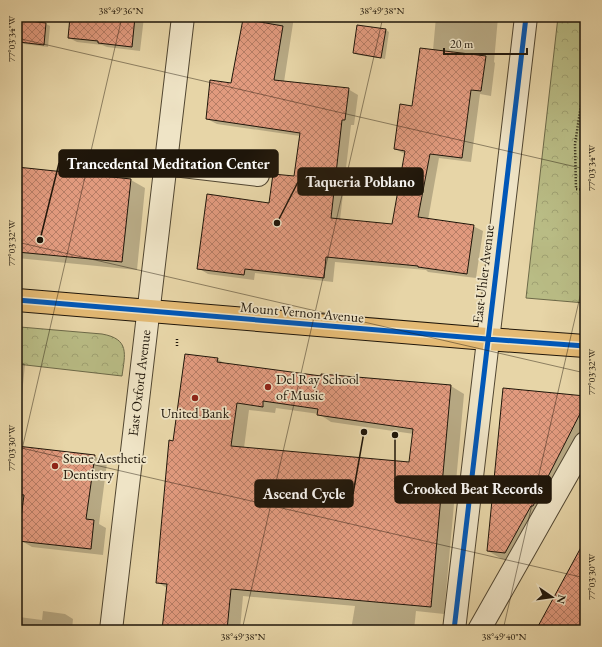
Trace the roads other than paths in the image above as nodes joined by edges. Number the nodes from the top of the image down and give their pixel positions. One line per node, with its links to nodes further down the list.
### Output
1 (183, 17): 3 (street, East Oxford Avenue)
2 (526, 17): 7 (street, East Uhler Avenue)
3 (165, 164): 4 (street); 6 (street, East Oxford Avenue)
4 (258, 175)
5 (17, 300): 6 (main road, Mount Vernon Avenue)
6 (148, 311): 7 (main road, Mount Vernon Avenue); 10 (street, East Oxford Avenue)
7 (487, 339): 8 (main road, Mount Vernon Avenue); 11 (street, East Uhler Avenue)
8 (585, 346)
9 (585, 443): 12 (street)
10 (111, 630)
11 (454, 630)
12 (479, 630)

